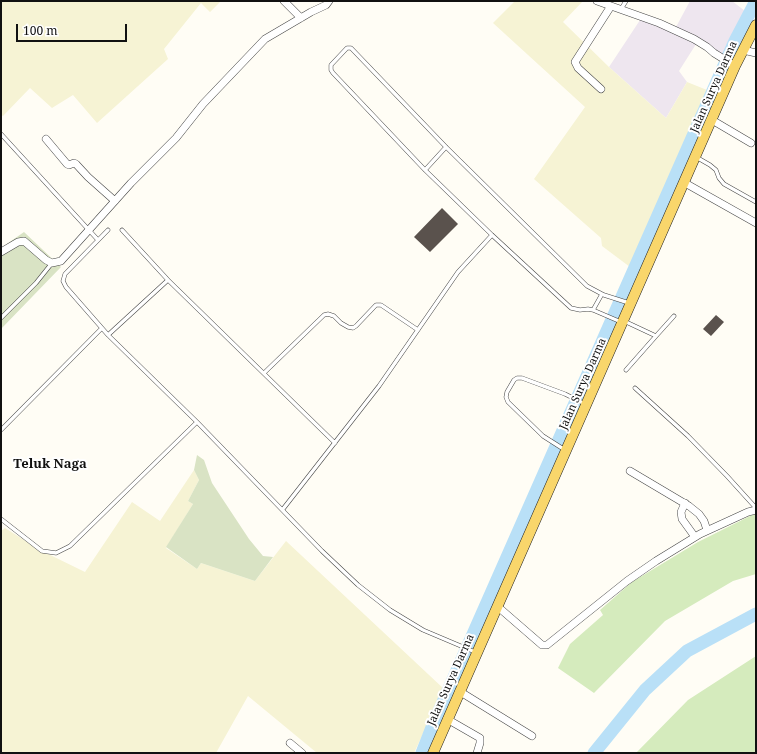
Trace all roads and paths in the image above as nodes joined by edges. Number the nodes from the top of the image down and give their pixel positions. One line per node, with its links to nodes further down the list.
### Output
1 (284, 1): 7 (street)
2 (329, 1): 7 (street)
3 (597, 1): 5 (street)
4 (626, 1): 6 (lane)
5 (611, 6): 6 (street); 13 (street)
6 (620, 10): 12 (street)
7 (301, 18): 22 (street)
8 (756, 25): 9 (main road, Jalan Surya Darma)
9 (754, 35): 10 (main road, Jalan Surya Darma)
10 (744, 50): 11 (street); 12 (main road, Jalan Surya Darma)
11 (756, 53)
12 (733, 64): 14 (main road, Jalan Surya Darma)
13 (602, 89)
14 (712, 120): 17 (street); 19 (main road, Jalan Surya Darma)
15 (1, 134): 25 (lane)
16 (46, 139): 22 (street)
17 (751, 143)
18 (446, 147): 20 (lane); 20 (lane); 33 (lane)
19 (696, 157): 21 (main road, Jalan Surya Darma); 23 (lane)
20 (426, 170): 28 (lane)
21 (685, 183): 24 (street); 34 (main road, Jalan Surya Darma)
22 (115, 201): 25 (street)
23 (756, 202)
24 (756, 223)
25 (88, 230): 29 (lane); 31 (street)
26 (108, 230): 29 (lane)
27 (122, 230): 32 (lane)
28 (492, 235): 35 (lane); 40 (lane)
29 (98, 240): 39 (lane)
30 (1, 252): 31 (street)
31 (52, 263): 37 (lane)
32 (168, 280): 41 (lane); 44 (lane)
33 (603, 294): 34 (lane); 35 (lane)
34 (628, 303): 38 (main road, Jalan Surya Darma)
35 (593, 310): 38 (lane)
36 (674, 316): 42 (lane)
37 (1, 318)
38 (621, 321): 42 (lane); 46 (main road, Jalan Surya Darma)
39 (102, 328): 41 (lane); 48 (lane)
40 (418, 330): 44 (lane); 49 (lane)
41 (108, 335): 47 (lane)
42 (656, 336): 43 (lane)
43 (626, 370)
44 (264, 373): 49 (lane)
45 (635, 388): 54 (lane)
46 (584, 404): 50 (main road, Jalan Surya Darma); 50 (lane)
47 (197, 422): 53 (lane); 55 (lane)
48 (1, 430)
49 (335, 442): 53 (lane)
50 (565, 450): 58 (main road, Jalan Surya Darma)
51 (630, 471): 52 (street)
52 (685, 504): 56 (street); 57 (street)
53 (282, 509): 59 (lane)
54 (756, 509): 56 (street)
55 (1, 519)
56 (707, 530): 57 (street)
57 (695, 537): 58 (street)
58 (497, 606): 59 (main road, Jalan Surya Darma)
59 (474, 652): 60 (main road, Jalan Surya Darma)
60 (459, 691): 61 (main road, Jalan Surya Darma); 62 (street)
61 (447, 719): 65 (main road, Jalan Surya Darma); 66 (street)
62 (532, 736)
63 (290, 743): 64 (street)
64 (302, 753)
65 (433, 753)
66 (477, 753)

